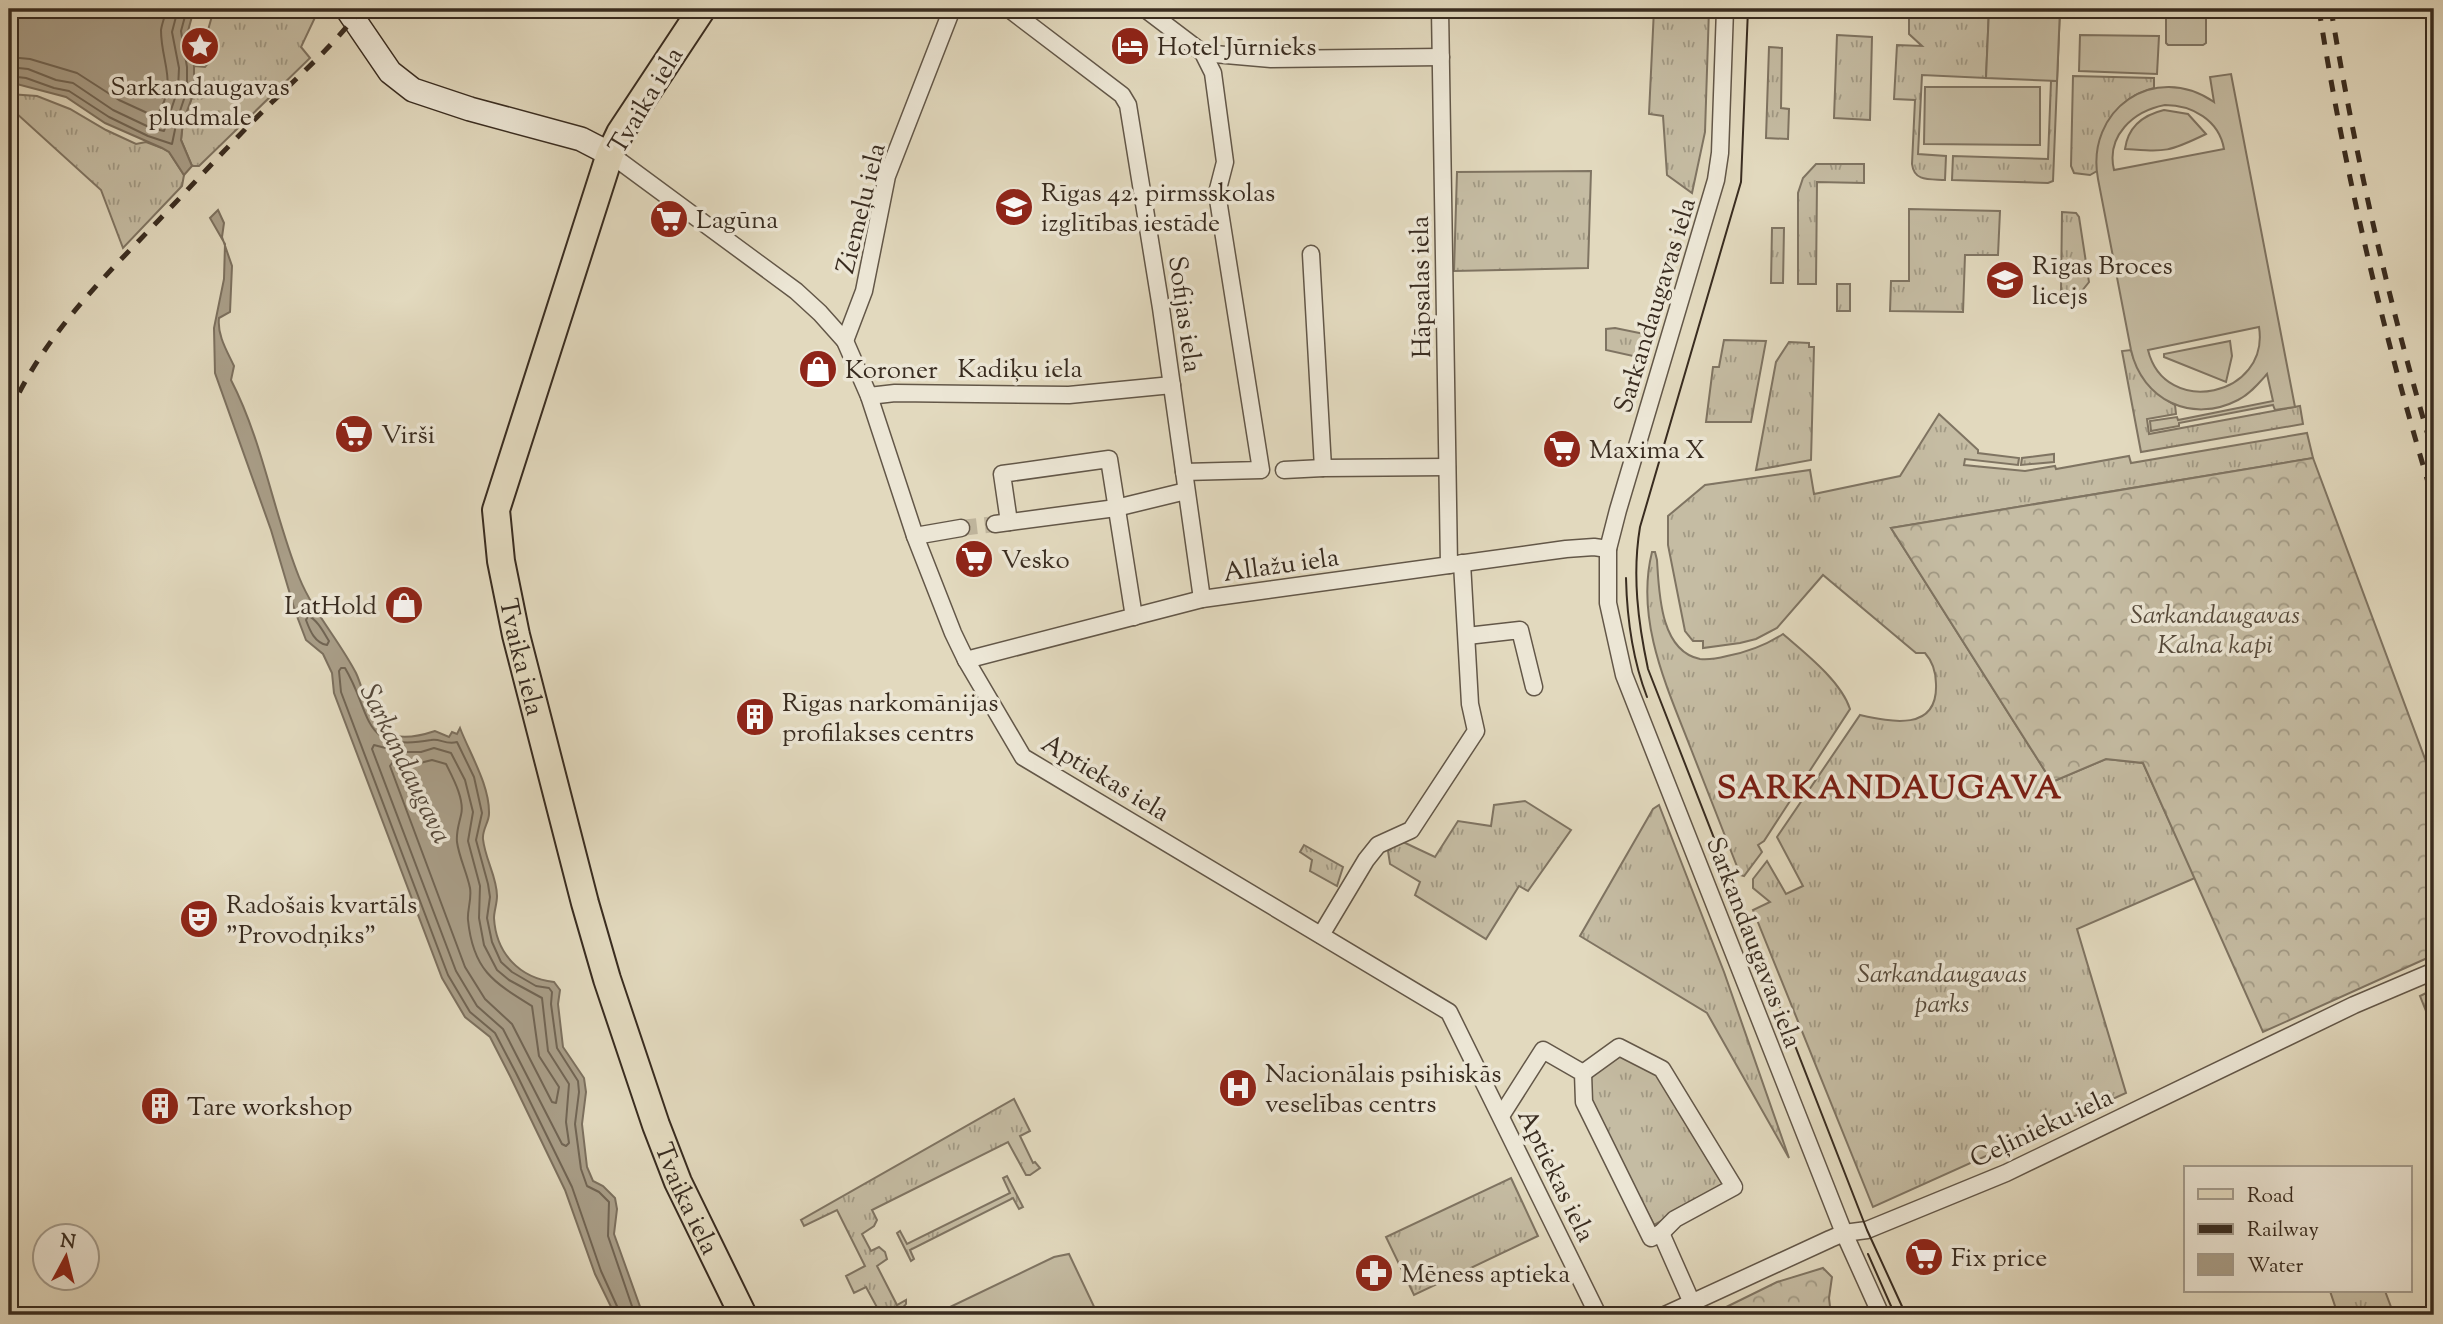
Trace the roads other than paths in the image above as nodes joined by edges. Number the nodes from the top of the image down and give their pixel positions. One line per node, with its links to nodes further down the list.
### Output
1 (347, 9): 10 (street)
2 (702, 9): 10 (main road, Tvaika iela)
3 (952, 9): 12 (street, Ziemeļu iela)
4 (1009, 9): 13 (street, Sofijas iela)
5 (1145, 9): 8 (street)
6 (1440, 9): 9 (street, Hāpsalas iela)
7 (1725, 9): 23 (street, Sarkandaugavas iela)
8 (1203, 54): 9 (street); 18 (street)
9 (1441, 57): 15 (street, Hāpsalas iela)
10 (610, 154): 12 (street, Aptiekas iela); 37 (main road, Tvaika iela)
11 (1311, 254): 16 (street)
12 (845, 341): 14 (street, Aptiekas iela)
13 (1172, 385): 14 (street, Kadiķu iela); 18 (street, Sofijas iela)
14 (869, 396): 22 (street, Aptiekas iela)
15 (1447, 467): 16 (street); 24 (street, Hāpsalas iela)
16 (1323, 468): 17 (street)
17 (1284, 470)
18 (1184, 472): 19 (street, Sofijas iela)
19 (1186, 491): 20 (street); 25 (street, Sofijas iela)
20 (1116, 508): 20 (street); 26 (street)
21 (961, 528): 22 (street)
22 (915, 536): 28 (street, Aptiekas iela)
23 (1608, 549): 24 (street, Allažu iela); 35 (street, Sarkandaugavas iela)
24 (1456, 564): 25 (street, Allažu iela); 27 (street, Hāpsalas iela)
25 (1202, 599): 26 (street, Allažu iela)
26 (1134, 617): 28 (street, Allažu iela)
27 (1467, 636): 29 (street); 30 (street, Hāpsalas iela)
28 (966, 660): 30 (street, Aptiekas iela)
29 (1534, 687)
30 (1321, 935): 33 (street, Aptiekas iela)
31 (2434, 971): 35 (street, Ceļinieku iela)
32 (1583, 1073): 33 (street); 34 (street); 34 (street)
33 (1501, 1116): 38 (street, Aptiekas iela)
34 (1661, 1233): 36 (street)
35 (1844, 1233): 36 (street, Ceļinieku iela); 40 (street, Sarkandaugavas iela)
36 (1692, 1303): 39 (street, Ceļinieku iela)
37 (743, 1315)
38 (1598, 1315)
39 (1665, 1315)
40 (1881, 1315)

